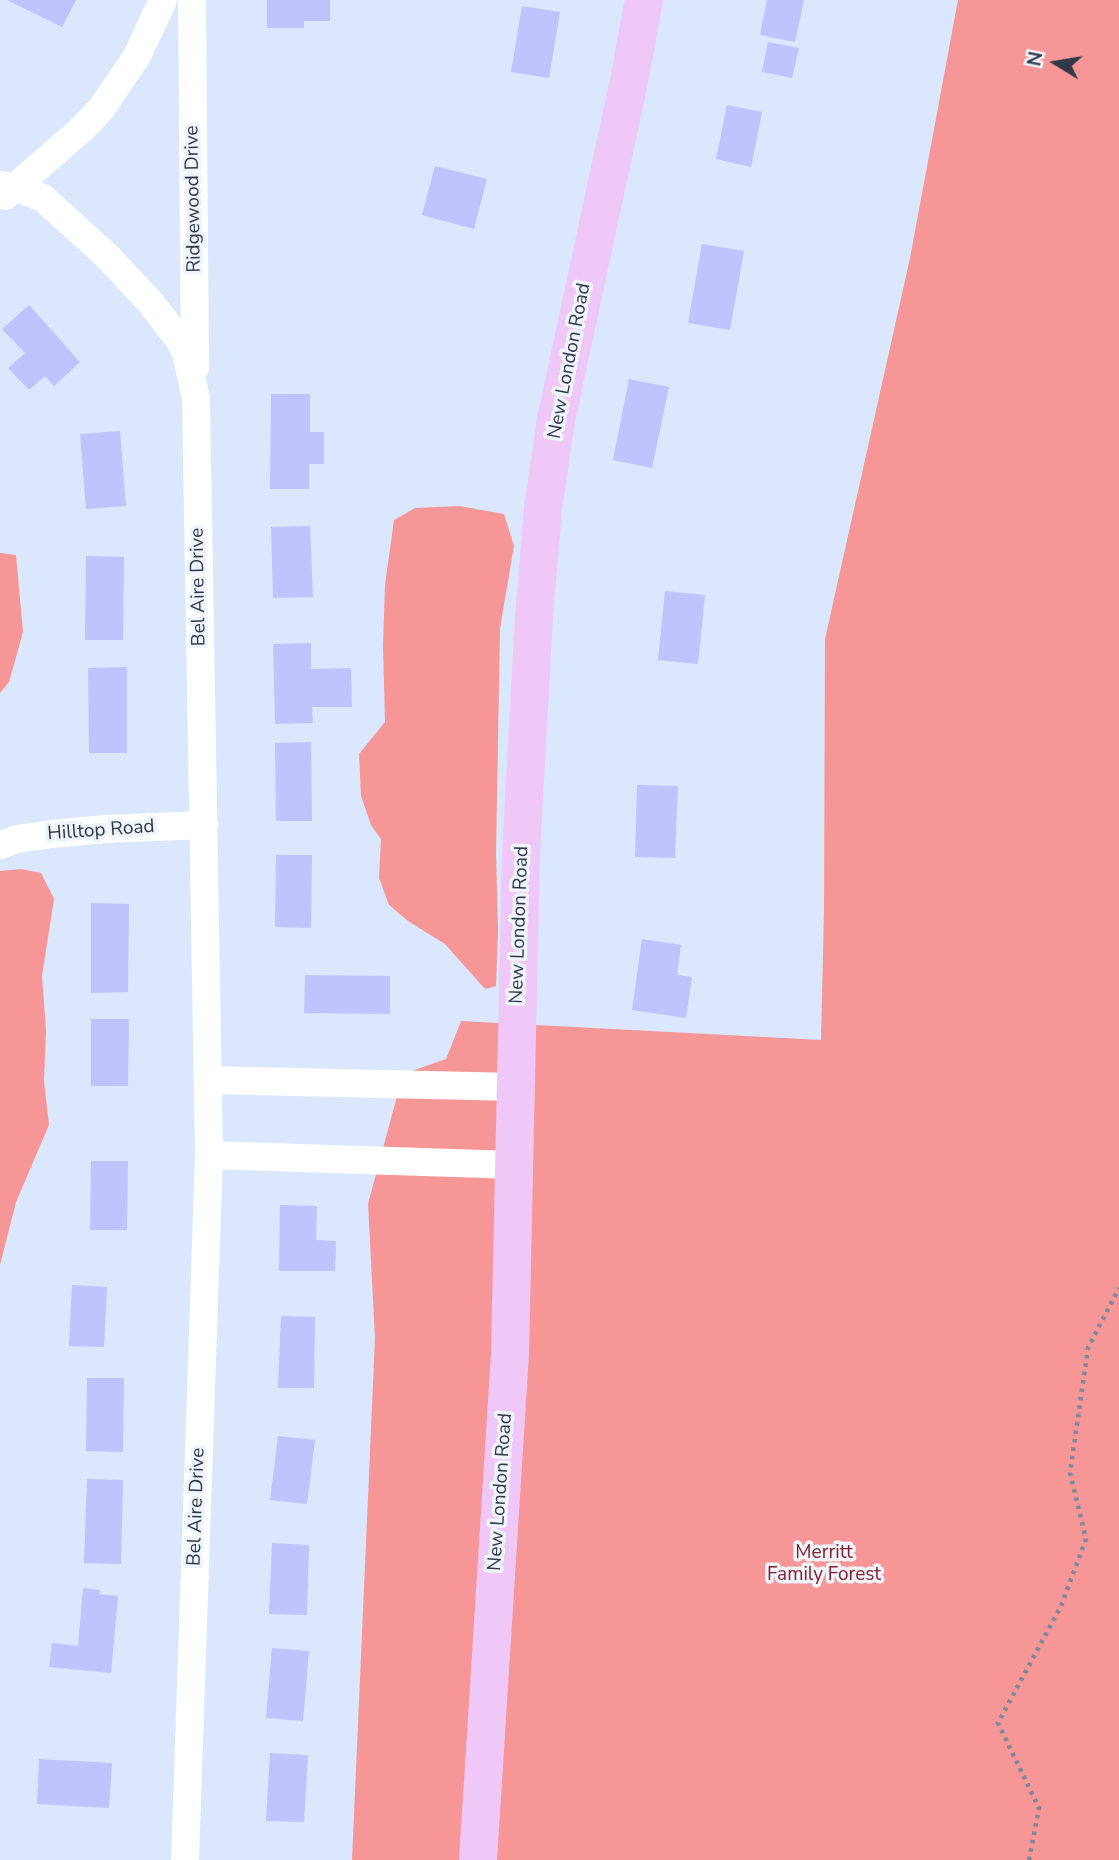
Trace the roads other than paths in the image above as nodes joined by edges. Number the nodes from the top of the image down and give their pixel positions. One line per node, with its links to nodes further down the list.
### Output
1 (163, 0): 4 (street)
2 (192, 0): 5 (street, Ridgewood Drive)
3 (644, 0): 9 (main road, New London Road)
4 (5, 191): 5 (street, Bel Aire Drive)
5 (196, 398): 6 (street, Bel Aire Drive)
6 (204, 825): 7 (street, Hilltop Road); 8 (street, Bel Aire Drive)
7 (0, 845)
8 (208, 1080): 9 (street); 10 (street, Bel Aire Drive)
9 (516, 1087): 11 (main road, New London Road)
10 (209, 1154): 11 (street); 12 (street, Bel Aire Drive)
11 (515, 1165): 13 (main road, New London Road)
12 (185, 1860)
13 (478, 1860)

